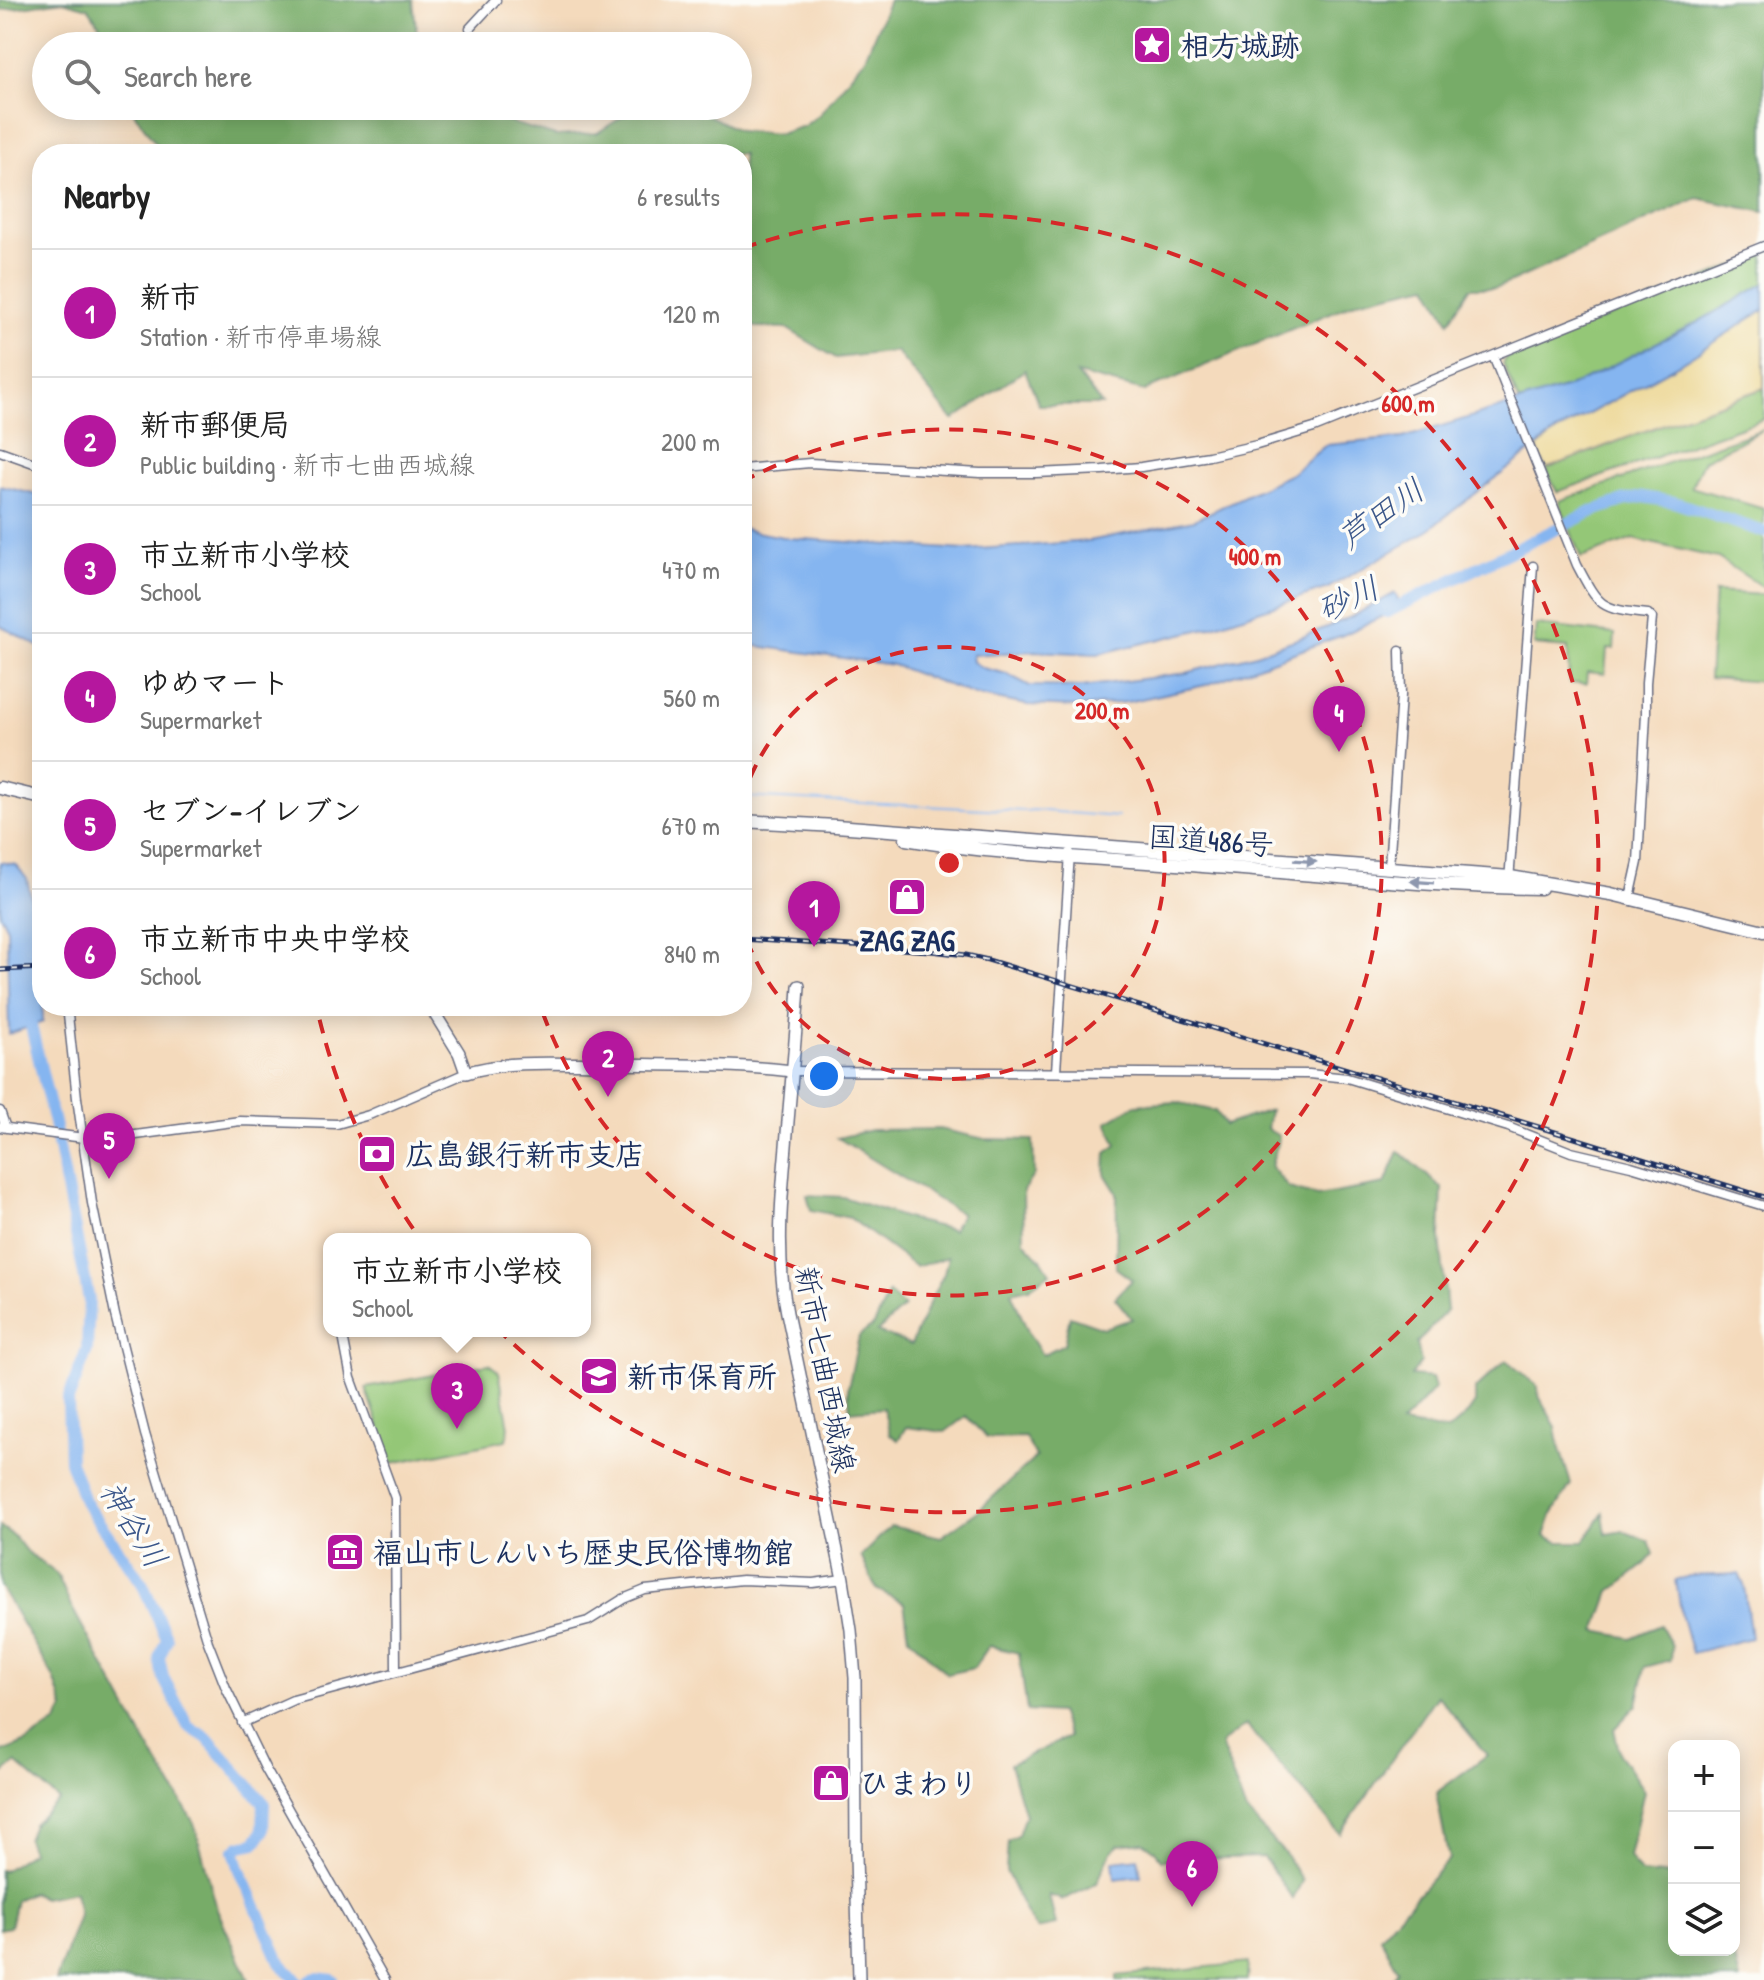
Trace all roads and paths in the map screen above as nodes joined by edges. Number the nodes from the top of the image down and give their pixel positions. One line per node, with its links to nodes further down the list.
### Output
1 (496, 0): 2 (street)
2 (470, 28)
3 (1764, 246): 4 (street)
4 (1495, 359): 7 (street); 16 (street)
5 (0, 451): 6 (street)
6 (32, 462)
7 (752, 468)
8 (1533, 566): 15 (street)
9 (1400, 651): 14 (street)
10 (0, 788): 11 (highway)
11 (32, 796)
12 (752, 822): 13 (highway, 国道486号)
13 (1070, 850): 14 (highway, 国道486号, one-way to 14); 15 (highway, 国道486号, one-way to 13); 22 (street)
14 (1389, 867): 15 (highway, 国道486号)
15 (1509, 882): 16 (highway, 国道486号)
16 (1630, 898): 17 (highway, 国道486号)
17 (1764, 931)
18 (799, 986): 21 (main road, 新市七曲西城線)
19 (68, 1016): 26 (street)
20 (436, 1016): 23 (main road)
21 (792, 1071): 22 (street); 23 (main road); 29 (main road, 新市七曲西城線)
22 (1056, 1071): 27 (street)
23 (466, 1073): 26 (street)
24 (0, 1111): 25 (street)
25 (3, 1128): 26 (street)
26 (79, 1138): 31 (street)
27 (1764, 1206)
28 (343, 1337): 30 (street)
29 (843, 1579): 30 (street); 33 (main road, 新市七曲西城線)
30 (396, 1672): 31 (street)
31 (242, 1723): 32 (street)
32 (385, 1980)
33 (859, 1980)

